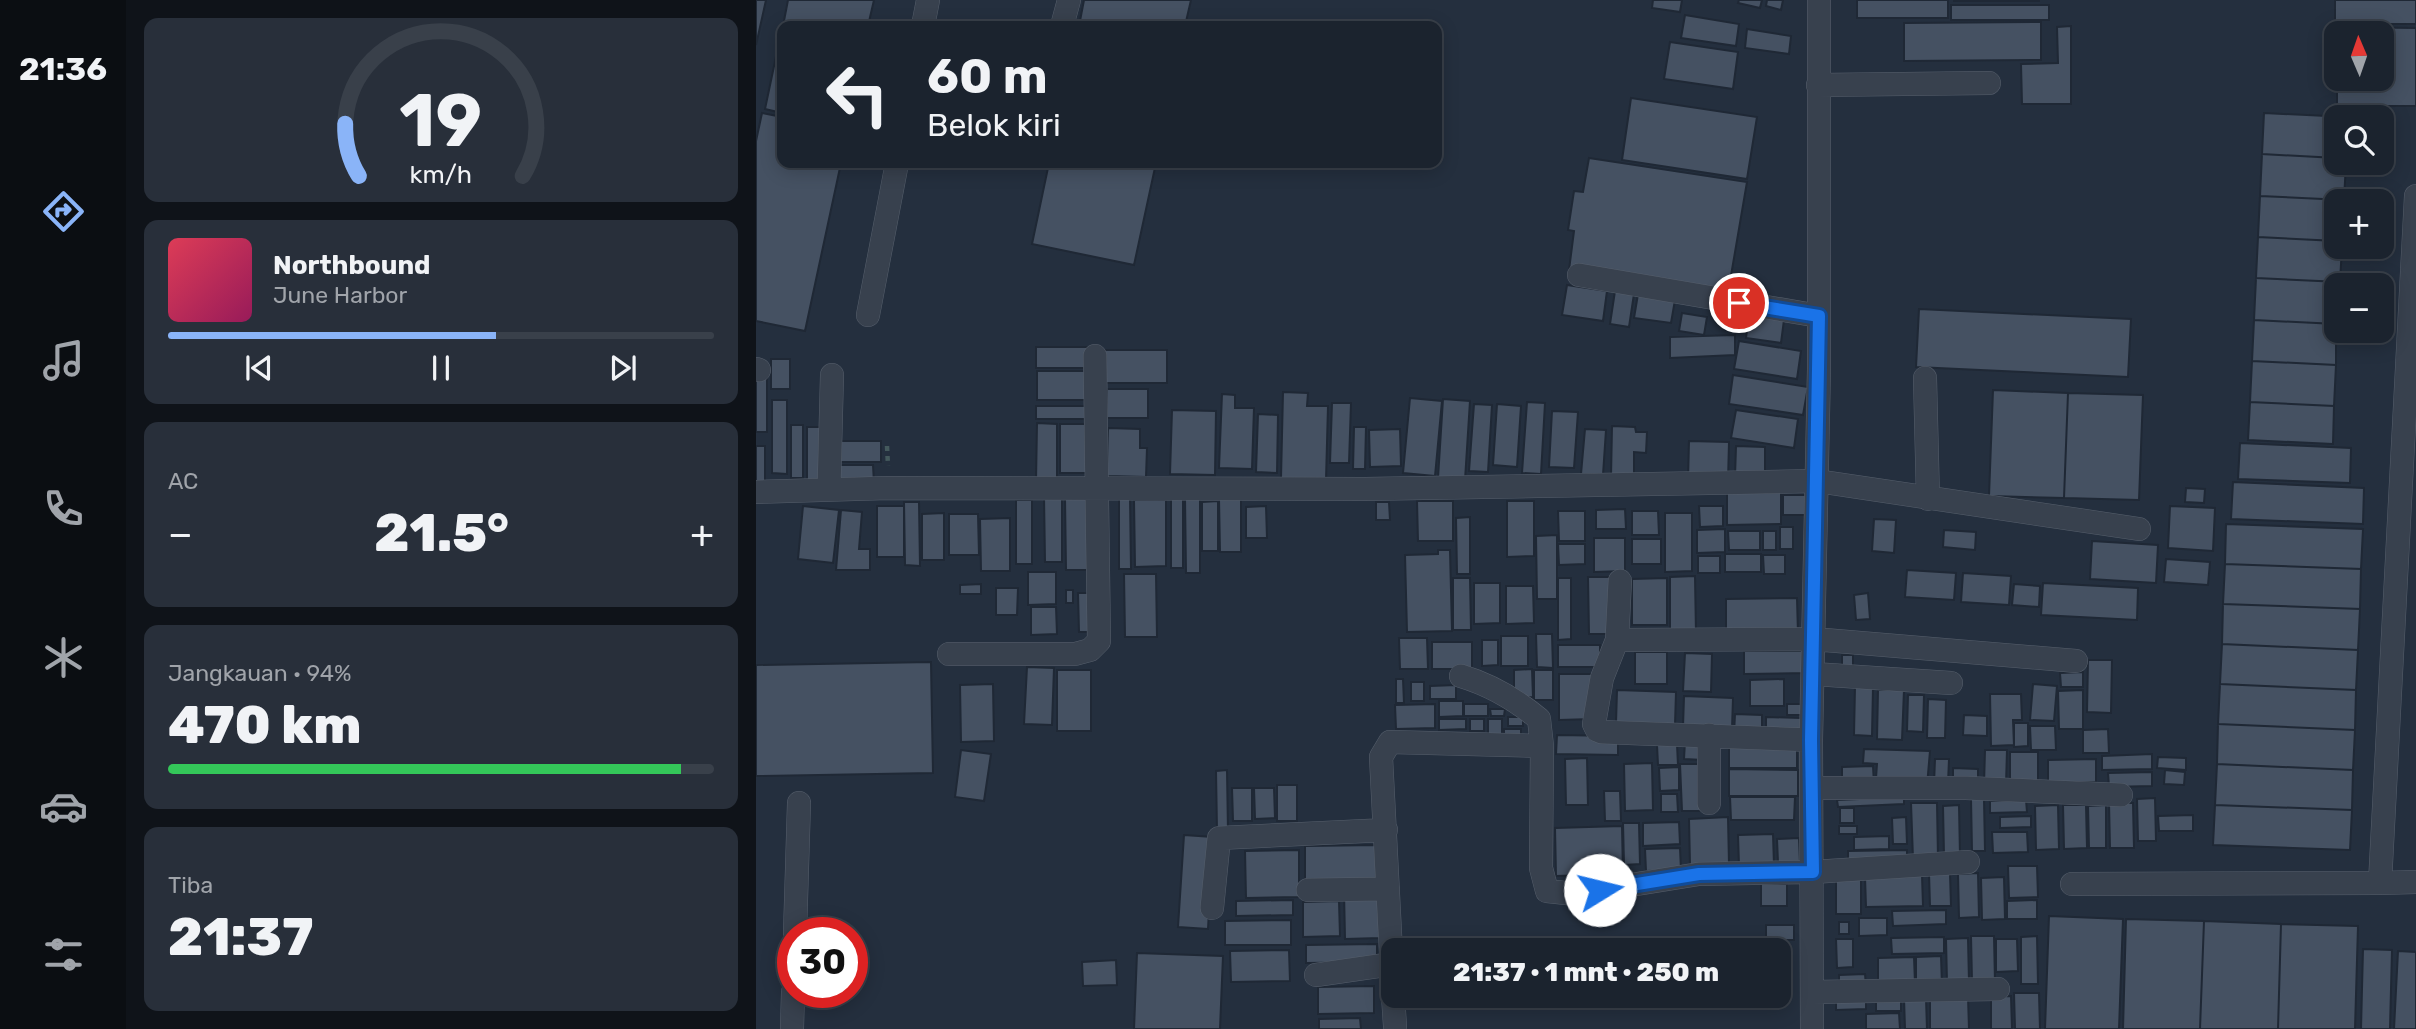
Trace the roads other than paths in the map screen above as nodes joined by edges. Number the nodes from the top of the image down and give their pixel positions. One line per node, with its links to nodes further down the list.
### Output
1 (928, 0): 4 (street)
2 (1069, 0): 5 (street)
3 (1819, 0): 7 (street)
4 (924, 21)
5 (1063, 21)
6 (1989, 83): 7 (street)
7 (1818, 85): 12 (street)
8 (896, 168): 11 (street)
9 (2416, 196): 41 (street)
10 (1579, 275): 12 (street)
11 (868, 315)
12 (1819, 316): 16 (street)
13 (1095, 356): 17 (street)
14 (832, 375): 18 (street)
15 (1924, 378): 20 (street)
16 (1817, 481): 17 (street); 20 (street); 23 (street)
17 (1097, 487): 18 (street); 25 (street)
18 (829, 489): 19 (street)
19 (756, 492)
20 (1928, 499): 21 (street)
21 (2139, 529)
22 (1620, 581): 24 (street)
23 (1813, 639): 24 (street); 26 (street); 27 (street)
24 (1617, 640): 30 (street)
25 (949, 654)
26 (2076, 661)
27 (1814, 674): 29 (street); 31 (street)
28 (1461, 676): 32 (street)
29 (1951, 683)
30 (1709, 735): 31 (street); 36 (street)
31 (1811, 740): 33 (street)
32 (1542, 746): 37 (street); 39 (street)
33 (1812, 788): 34 (street); 39 (street)
34 (2121, 795)
35 (799, 803): 46 (street)
36 (1709, 803)
37 (1386, 830): 43 (street); 45 (street)
38 (1968, 862): 39 (street)
39 (1813, 872): 51 (street)
40 (2416, 882): 41 (street)
41 (2380, 883): 42 (street)
42 (2072, 884)
43 (1388, 889): 44 (street); 47 (street)
44 (1308, 890)
45 (1212, 908)
46 (795, 917)
47 (1391, 938)
48 (1381, 966): 49 (street)
49 (1316, 975)
50 (1998, 989): 51 (street)
51 (1812, 992): 56 (street)
52 (793, 1008): 55 (street)
53 (1394, 1008): 54 (street)
54 (1395, 1026)
55 (792, 1029)
56 (1812, 1029)

